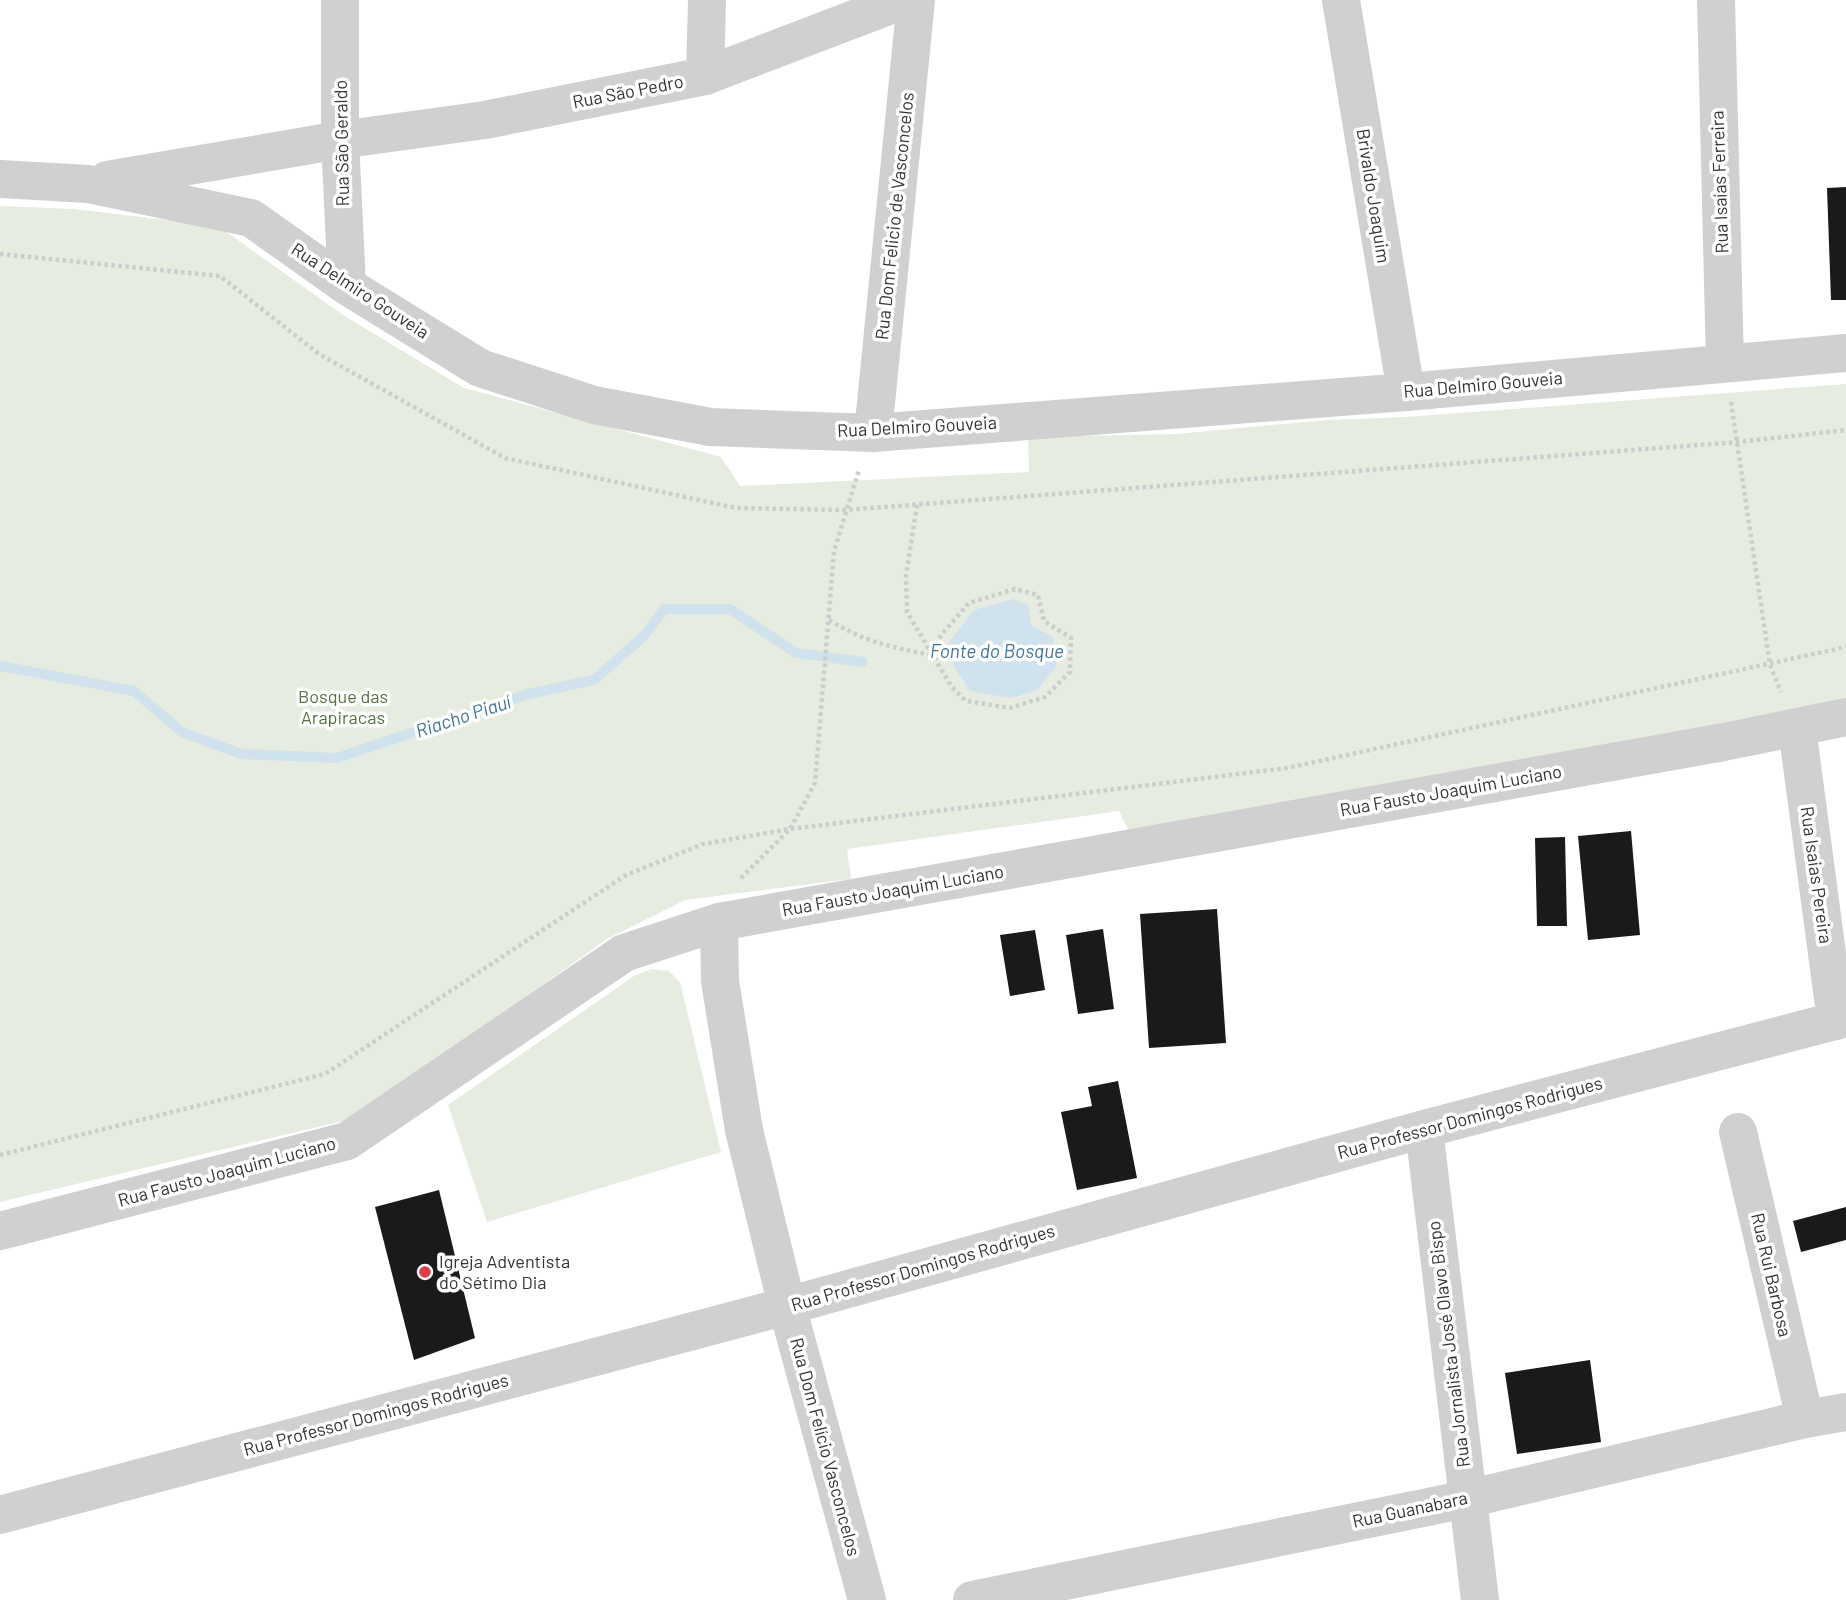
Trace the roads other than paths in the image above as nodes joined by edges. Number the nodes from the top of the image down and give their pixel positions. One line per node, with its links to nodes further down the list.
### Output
1 (340, 0): 8 (street, Rua São Geraldo)
2 (707, 0): 7 (street)
3 (904, 0): 7 (street, Rua São Pedro)
4 (916, 0): 15 (street, Rua Dom Felicio de Vasconcelos)
5 (1340, 0): 14 (street, Brivaldo Joaquim)
6 (1716, 0): 13 (street, Rua Isaías Ferreira)
7 (705, 76): 8 (street, Rua São Pedro)
8 (340, 140): 10 (street, Rua São Pedro); 11 (street, Rua São Geraldo)
9 (0, 179): 10 (street, Rua Delmiro Gouveia)
10 (88, 184): 11 (street, Rua Delmiro Gouveia)
11 (347, 286): 15 (street, Rua Delmiro Gouveia)
12 (1846, 353): 13 (street, Rua Delmiro Gouveia)
13 (1725, 363): 14 (street, Rua Delmiro Gouveia)
14 (1406, 392): 15 (street, Rua Delmiro Gouveia)
15 (873, 433)
16 (1846, 718): 17 (street, Rua Fausto Joaquim Luciano)
17 (1797, 729): 18 (street, Rua Fausto Joaquim Luciano); 19 (street, Rua Isaias Pereira)
18 (719, 922): 22 (street, Rua Fausto Joaquim Luciano); 23 (street, Rua Dom Felício Vasconcelos)
19 (1841, 1020): 20 (street, Rua Professor Domingos Rodrigues)
20 (1424, 1129): 23 (street, Rua Professor Domingos Rodrigues); 26 (street, Rua Jornalista José Olavo Bispo)
21 (1738, 1132): 25 (street, Rua Rui Barbosa)
22 (0, 1231)
23 (788, 1306): 27 (street, Rua Professor Domingos Rodrigues); 28 (street, Rua Dom Felício Vasconcelos)
24 (1846, 1412): 25 (street, Rua Guanabara)
25 (1805, 1419): 26 (street, Rua Guanabara)
26 (1467, 1499): 29 (street, Rua Guanabara); 30 (street, Rua Jornalista José Olavo Bispo)
27 (0, 1515)
28 (867, 1600)
29 (972, 1600)
30 (1480, 1600)

